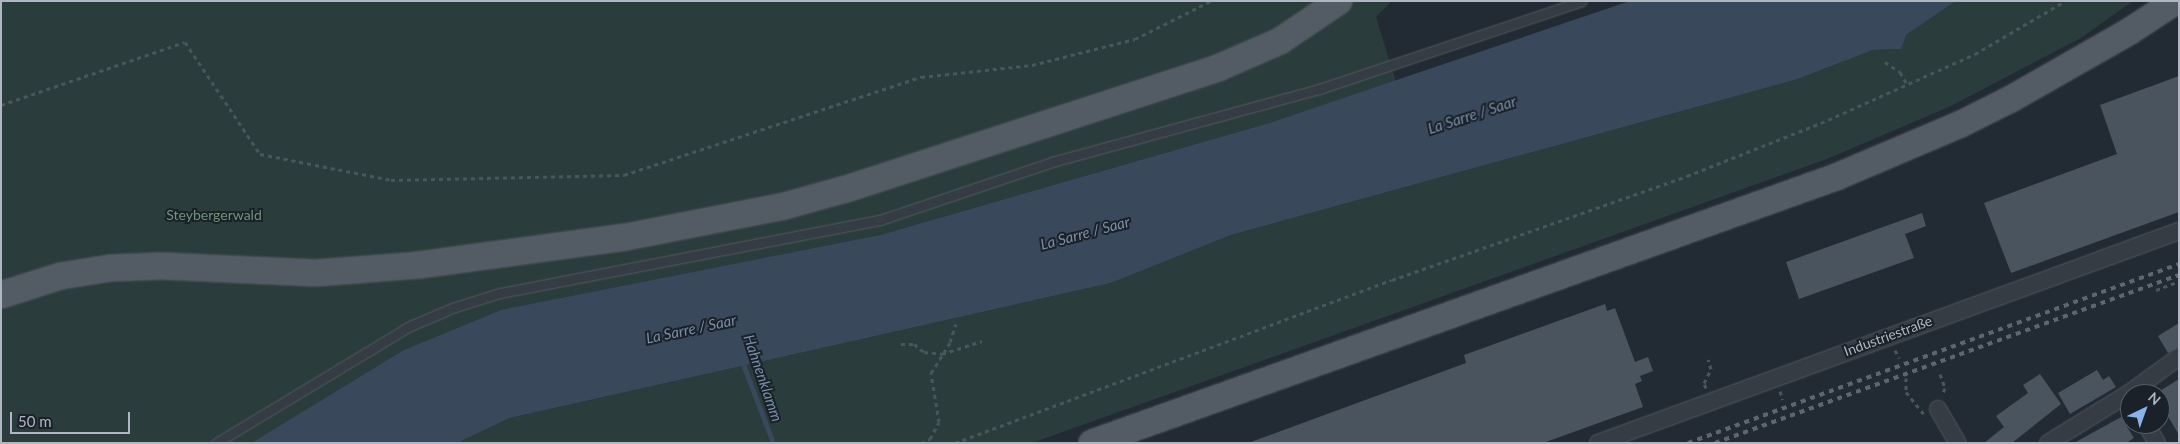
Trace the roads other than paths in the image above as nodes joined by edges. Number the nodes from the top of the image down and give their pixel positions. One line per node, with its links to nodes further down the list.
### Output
1 (1339, 1): 7 (main road)
2 (1582, 1): 12 (lane)
3 (2176, 1): 5 (main road)
4 (2179, 18): 5 (main road)
5 (2130, 32): 13 (main road)
6 (2179, 231): 14 (street, Industriestraße)
7 (1, 295)
8 (2179, 357): 9 (street)
9 (2144, 384)
10 (2120, 401): 16 (street)
11 (1938, 409): 15 (street)
12 (216, 443)
13 (1092, 443)
14 (1598, 443)
15 (1958, 443)
16 (2048, 443)

